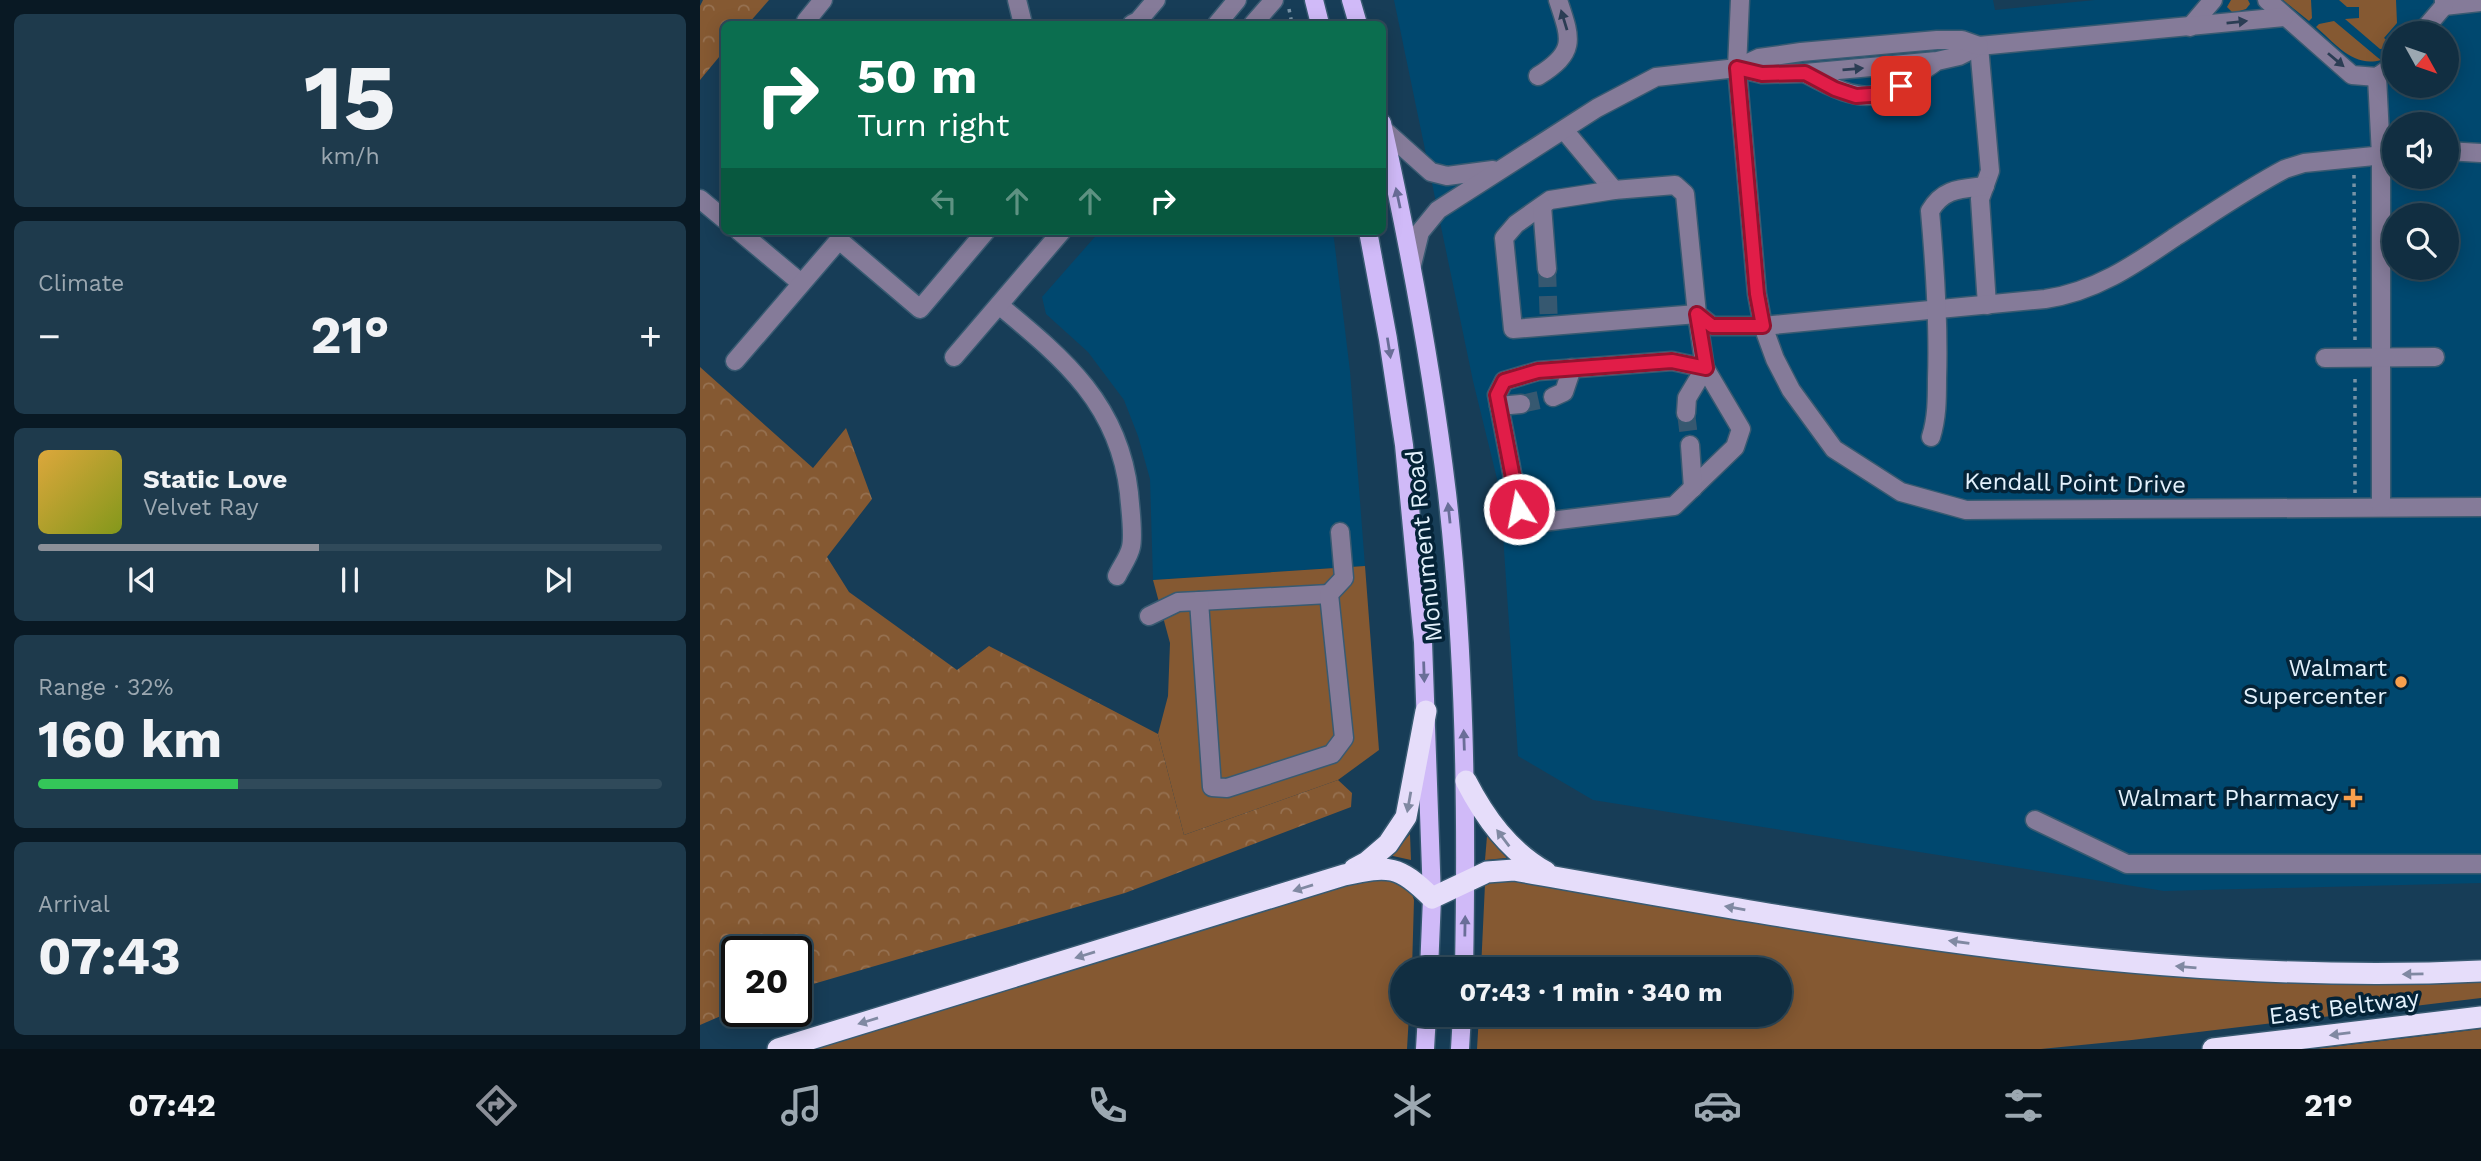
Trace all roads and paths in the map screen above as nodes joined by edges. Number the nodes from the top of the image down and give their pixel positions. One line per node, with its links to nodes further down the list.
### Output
1 (823, 0): 16 (street)
2 (1017, 0): 17 (street)
3 (1156, 0): 18 (street)
4 (1237, 0): 19 (street)
5 (1274, 0): 20 (street)
6 (1287, 0): 21 (path)
7 (1314, 0): 22 (main road)
8 (1351, 0): 23 (main road)
9 (1558, 0): 31 (street, one-way to 9)
10 (1740, 0): 28 (street, Kendall Point Drive)
11 (2213, 0): 25 (street)
12 (2267, 0): 15 (street)
13 (2481, 2): 14 (street)
14 (2444, 3): 24 (street)
15 (2284, 17): 25 (street, one-way to 15); 32 (street, one-way to 32)
16 (806, 21)
17 (1022, 21)
18 (1138, 21)
19 (1220, 21)
20 (1256, 21)
21 (1292, 21)
22 (1319, 21)
23 (1357, 21)
24 (2430, 21)
25 (2190, 27): 26 (street)
26 (1979, 46): 27 (street); 28 (street); 42 (street)
27 (1937, 61): 29 (street, one-way to 27); 29 (street)
28 (1737, 68): 29 (street); 35 (street); 59 (street, Kendall Point Drive)
29 (1805, 73)
30 (2382, 73): 32 (street)
31 (1538, 76)
32 (2377, 77): 33 (street)
33 (2382, 112)
34 (1386, 129): 40 (street)
35 (1564, 130): 40 (street); 44 (street)
36 (1386, 140): 52 (main road, Monument Road, one-way to 36)
37 (2459, 152): 38 (street)
38 (2481, 153)
39 (2382, 156): 55 (street)
40 (1506, 167): 52 (street)
41 (2354, 173): 63 (path)
42 (1985, 186): 55 (street); 57 (street)
43 (2387, 189): 64 (street)
44 (1614, 190): 46 (street); 58 (street)
45 (700, 199): 47 (street)
46 (1542, 206): 53 (street); 58 (street)
47 (721, 216)
48 (748, 235): 54 (street)
49 (983, 235): 54 (street)
50 (1059, 235): 56 (street)
51 (1369, 235): 83 (main road, Monument Road, one-way to 83)
52 (1412, 265): 84 (main road, Monument Road, one-way to 52)
53 (1547, 269)
54 (801, 284): 65 (street)
55 (1987, 304): 57 (street)
56 (999, 305): 61 (street); 79 (street)
57 (1938, 309): 59 (street); 72 (street)
58 (1697, 314): 59 (street); 67 (street)
59 (1763, 326): 76 (street, Kendall Point Drive)
60 (2435, 357): 64 (street)
61 (954, 358)
62 (2325, 358): 63 (street)
63 (2355, 358): 64 (street); 75 (path)
64 (2381, 358): 76 (street)
65 (735, 361)
66 (1572, 368): 67 (street); 68 (street); 70 (street)
67 (1706, 368): 71 (street); 74 (street)
68 (1553, 397)
69 (1521, 404): 70 (street)
70 (1499, 406): 74 (street)
71 (1686, 413)
72 (1931, 438)
73 (1690, 445): 74 (street)
74 (1693, 488)
75 (2355, 494)
76 (2381, 507): 77 (street, Kendall Point Drive)
77 (2481, 507)
78 (1340, 531): 80 (street)
79 (1117, 576)
80 (1329, 594): 81 (street); 81 (street)
81 (1199, 601): 82 (street)
82 (1149, 615)
83 (1426, 711): 87 (highway, one-way to 87); 90 (main road, Monument Road)
84 (1466, 781): 88 (highway, one-way to 84); 89 (main road, Monument Road)
85 (2035, 820): 86 (street)
86 (2481, 864)
87 (1344, 875): 90 (highway); 97 (highway, one-way to 97)
88 (1557, 878): 89 (highway); 93 (highway, one-way to 88)
89 (1466, 881): 90 (highway); 92 (main road, Monument Road, one-way to 89)
90 (1432, 898): 91 (main road, Monument Road)
91 (1430, 957)
92 (1464, 957)
93 (2481, 971)
94 (2481, 1017): 100 (highway, East Beltway, one-way to 100)
95 (1426, 1027): 98 (main road)
96 (1461, 1027): 99 (main road)
97 (778, 1049)
98 (1425, 1049)
99 (1460, 1049)
100 (2213, 1049)

